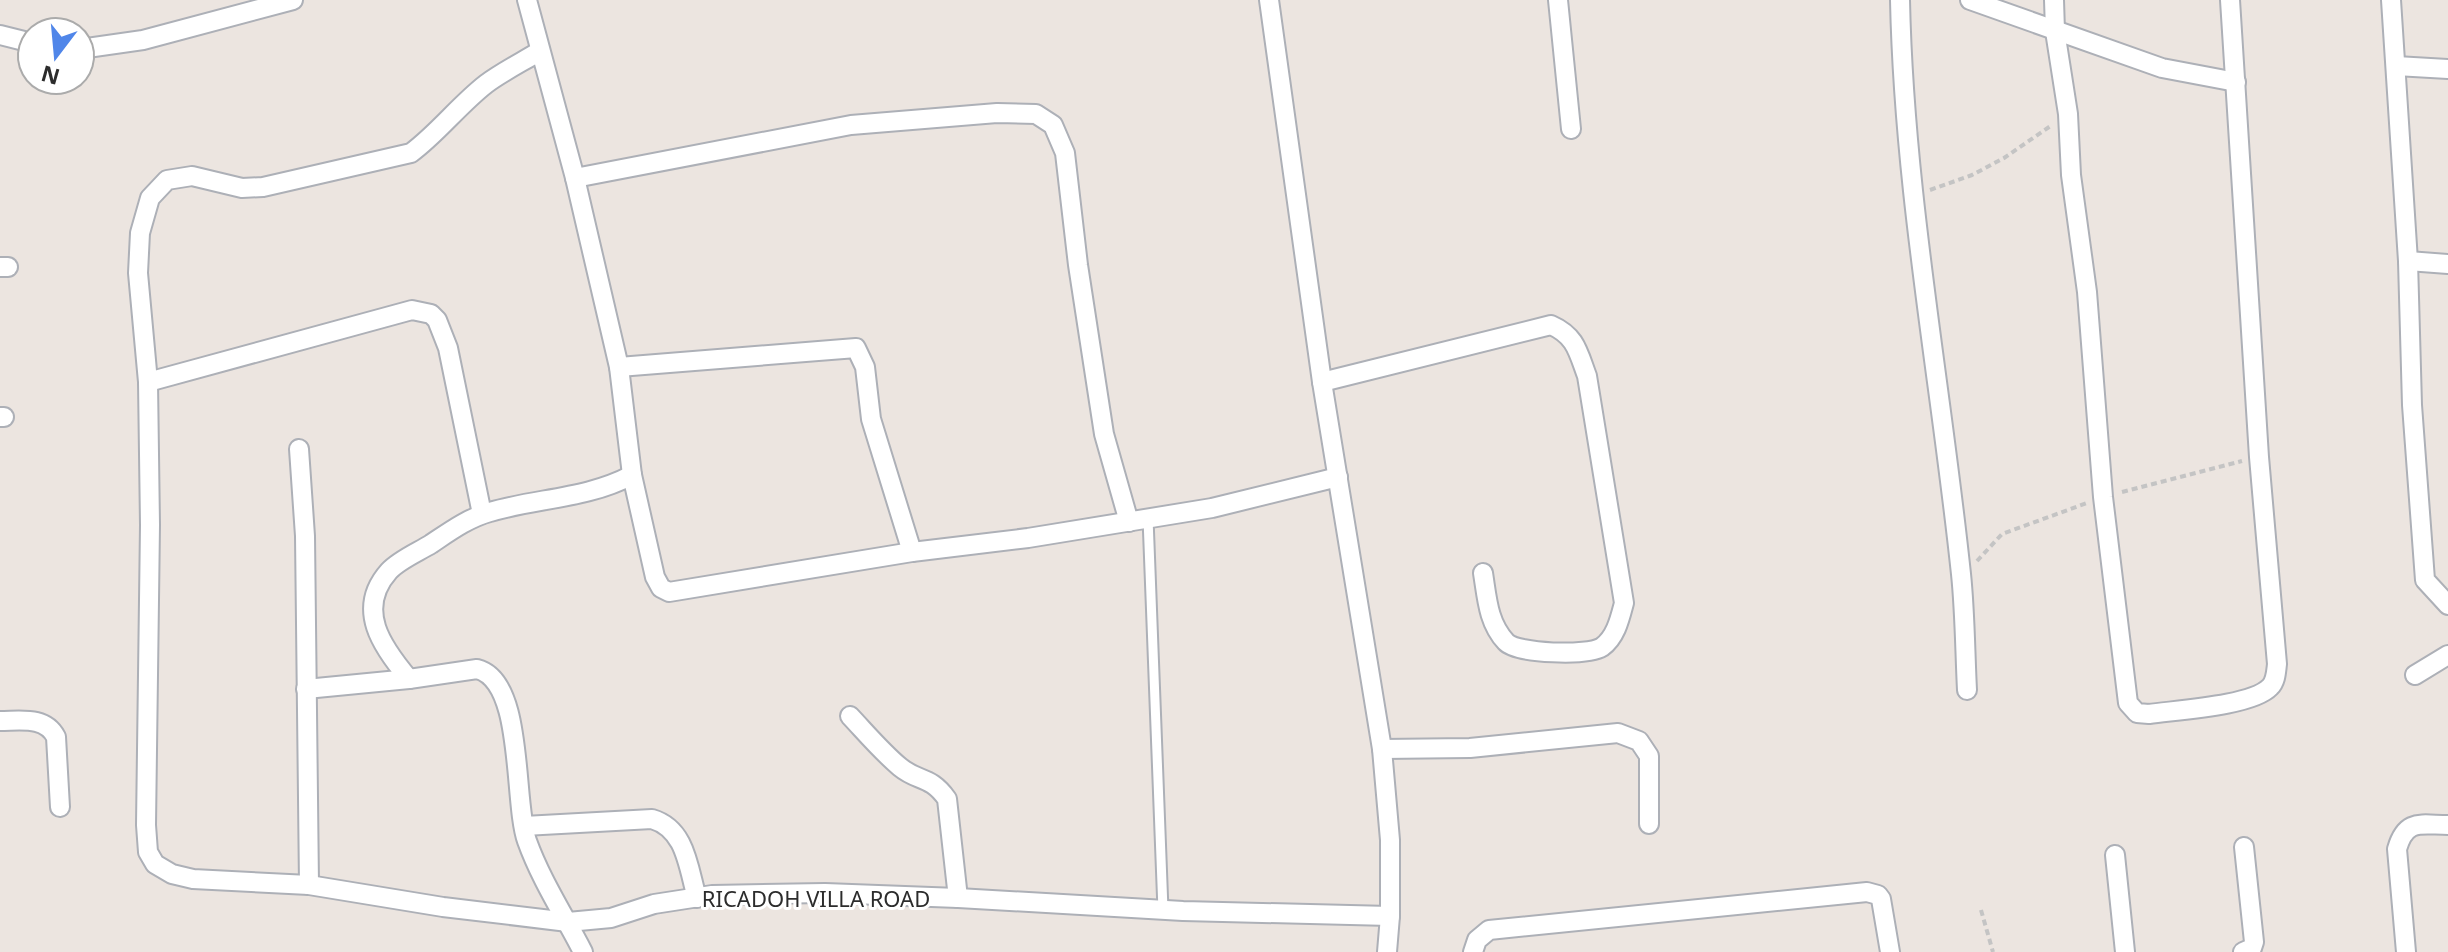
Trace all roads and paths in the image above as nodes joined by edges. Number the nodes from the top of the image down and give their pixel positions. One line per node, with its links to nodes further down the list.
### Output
1 (293, 0): 11 (street)
2 (527, 0): 12 (street)
3 (1269, 0): 24 (street)
4 (1558, 0): 17 (street)
5 (1900, 0): 19 (street)
6 (1970, 0): 10 (street)
7 (2054, 0): 10 (street)
8 (2230, 0): 15 (street)
9 (2391, 0): 13 (street)
10 (2055, 31): 15 (street); 16 (street)
11 (96, 47)
12 (540, 51): 18 (street); 23 (street)
13 (2396, 66): 14 (street); 20 (street)
14 (2448, 69)
15 (2236, 82): 16 (street)
16 (2068, 114): 19 (path)
17 (1571, 129)
18 (575, 178): 22 (street); 30 (street)
19 (1912, 196): 38 (street)
20 (2408, 261): 21 (street); 33 (street)
21 (2448, 264)
22 (619, 367): 26 (street); 31 (street)
23 (148, 382): 28 (street); 48 (street, RICADOH VILLA ROAD)
24 (1322, 382): 27 (street); 32 (street)
25 (299, 449): 37 (street)
26 (632, 475): 28 (street); 31 (street)
27 (1338, 477): 29 (street); 41 (street)
28 (482, 514): 36 (street)
29 (1148, 518): 30 (street); 51 (lane)
30 (1129, 522): 31 (street)
31 (912, 552)
32 (1483, 573)
33 (2448, 605)
34 (2448, 655): 35 (street)
35 (2415, 675)
36 (409, 679): 37 (street); 45 (street)
37 (306, 689): 48 (street)
38 (1967, 690)
39 (850, 716): 50 (street)
40 (0, 721): 42 (street)
41 (1382, 749): 43 (street); 53 (street)
42 (60, 807)
43 (1649, 824)
44 (2448, 825): 62 (street)
45 (524, 826): 49 (street); 54 (street)
46 (2244, 847): 61 (street)
47 (2115, 855): 60 (street)
48 (309, 885): 54 (street, RICADOH VILLA ROAD)
49 (697, 898): 50 (street, RICADOH VILLA ROAD); 54 (street, RICADOH VILLA ROAD)
50 (958, 898): 51 (street, RICADOH VILLA ROAD)
51 (1163, 910): 53 (street, RICADOH VILLA ROAD)
52 (1981, 910): 59 (path)
53 (1390, 916): 56 (street)
54 (568, 922): 55 (street)
55 (583, 952)
56 (1387, 952)
57 (1473, 952): 58 (street)
58 (1890, 952)
59 (1993, 952)
60 (2125, 952)
61 (2243, 952)
62 (2406, 952)

